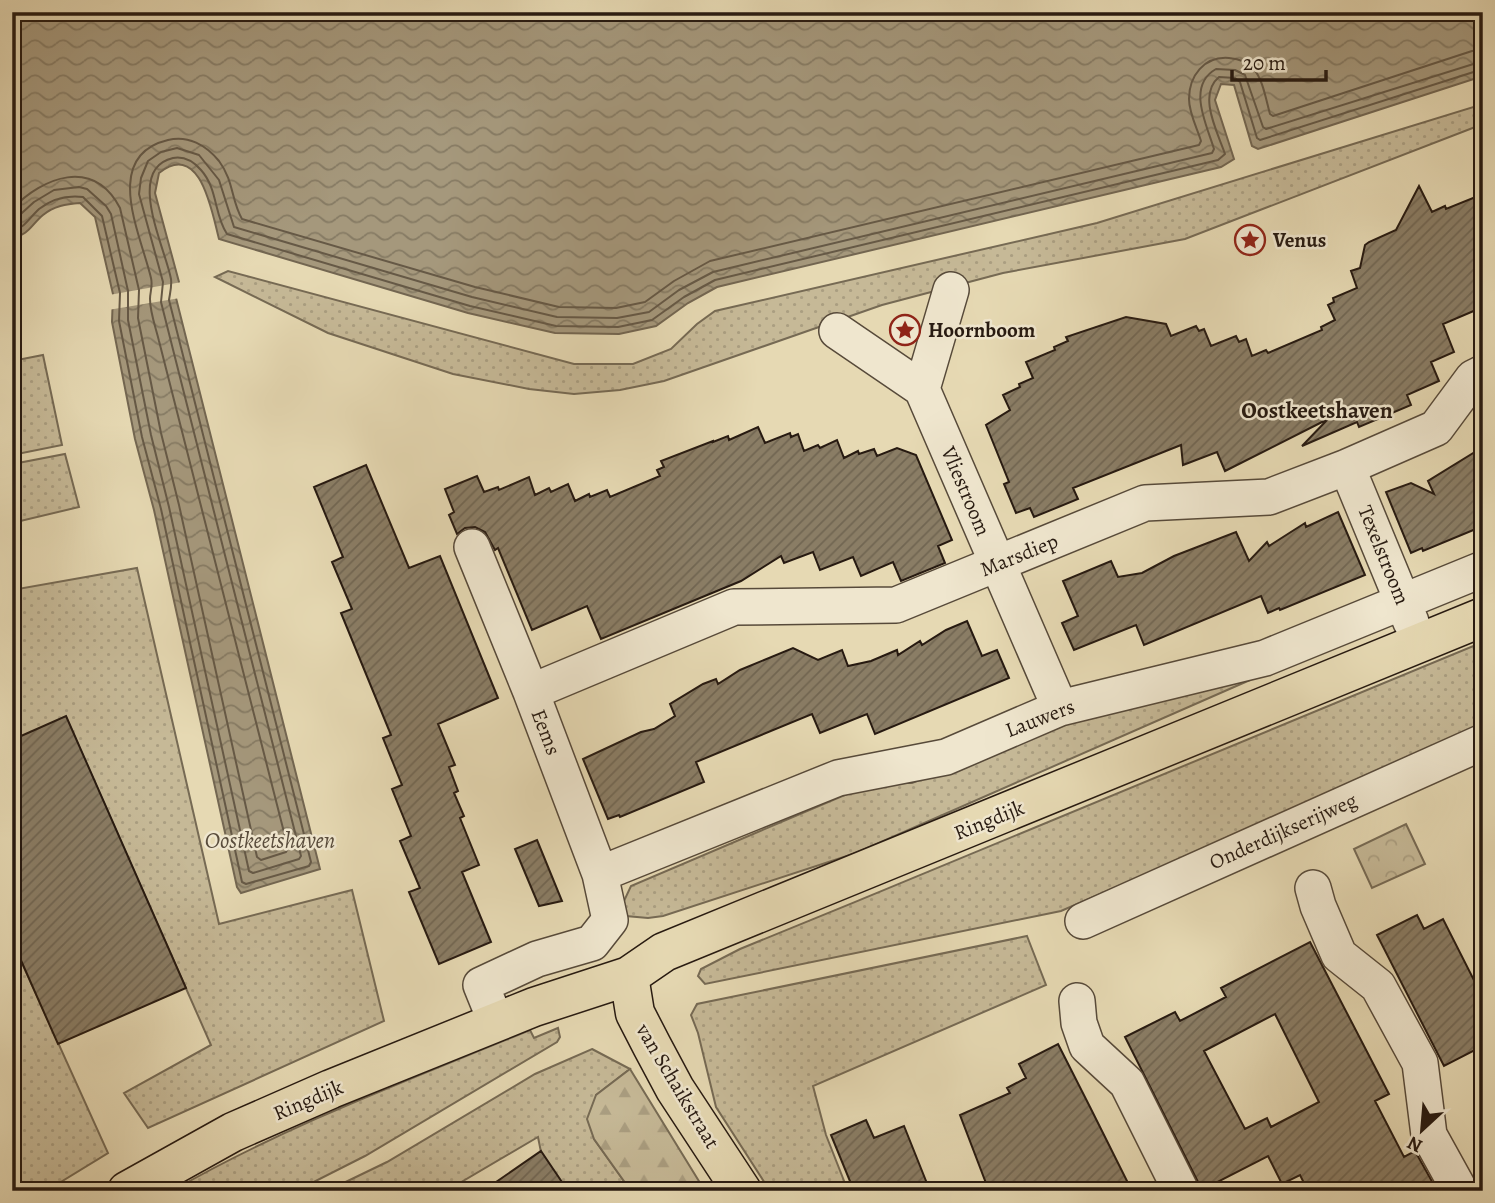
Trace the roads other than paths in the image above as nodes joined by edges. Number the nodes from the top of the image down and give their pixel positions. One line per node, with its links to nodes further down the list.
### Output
1 (951, 290): 4 (street)
2 (836, 331): 4 (street)
3 (1483, 373): 5 (street, Marsdiep)
4 (922, 389): 7 (street, Vliestroom)
5 (1348, 467): 7 (street, Marsdiep); 9 (street, Texelstroom)
6 (472, 547): 12 (street, Eems)
7 (997, 565): 12 (street, Marsdiep); 13 (street, Vliestroom)
8 (1483, 569): 9 (street, Lauwers)
9 (1403, 603): 11 (street, Texelstroom); 13 (street, Lauwers)
10 (1483, 617): 11 (main road, Ringdijk)
11 (1421, 644): 18 (main road, Ringdijk)
12 (531, 692): 15 (street, Eems)
13 (1060, 708): 15 (street, Lauwers)
14 (1483, 742): 17 (street, Onderdijkserijweg)
15 (600, 874): 20 (street, Eems)
16 (1313, 888): 24 (street)
17 (1083, 921)
18 (629, 976): 20 (main road, Ringdijk); 22 (main road, van Schaikstraat)
19 (1077, 1002): 23 (street)
20 (496, 1022): 21 (main road, Ringdijk)
21 (127, 1191)
22 (742, 1191)
23 (1181, 1191)
24 (1460, 1191)

